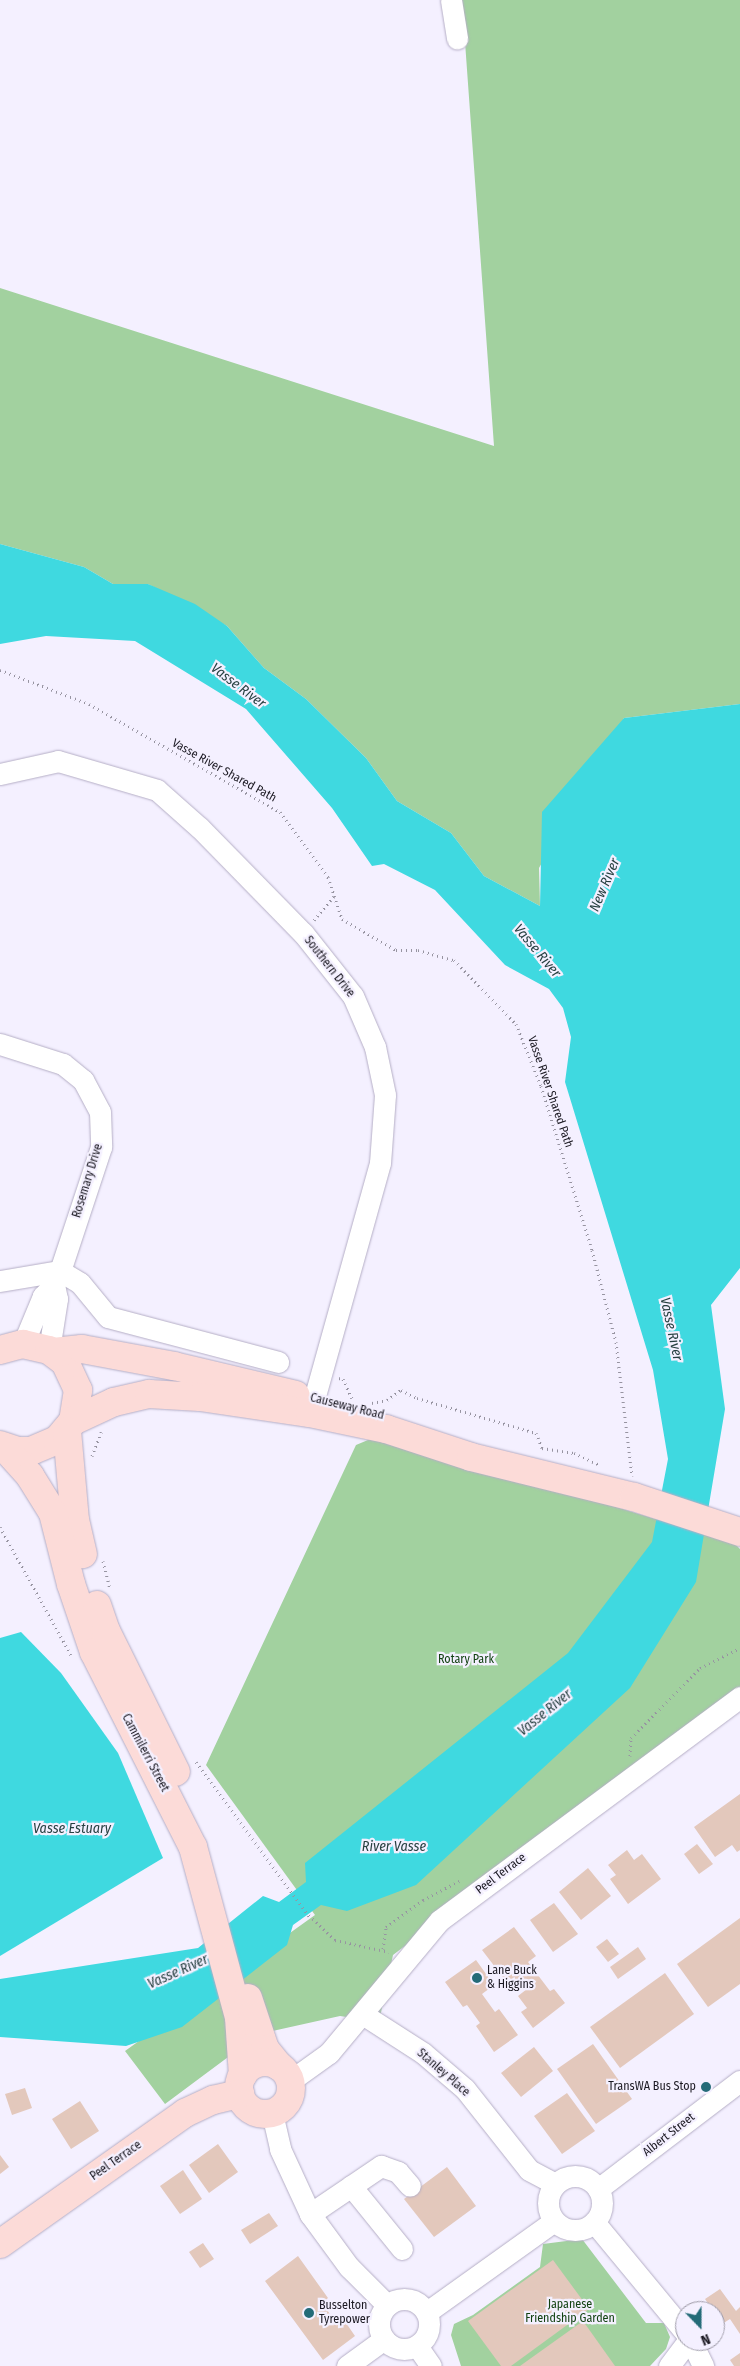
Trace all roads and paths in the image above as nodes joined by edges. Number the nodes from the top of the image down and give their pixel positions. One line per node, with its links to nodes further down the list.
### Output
1 (451, 0): 2 (street)
2 (457, 39)
3 (0, 670): 5 (path, Vasse River Shared Path)
4 (0, 774): 6 (street, Southern Drive)
5 (334, 895): 6 (path); 20 (path, Vasse River Shared Path)
6 (302, 933): 12 (street, Southern Drive)
7 (0, 1044): 8 (street, Rosemary Drive)
8 (57, 1278): 9 (street); 10 (street, Rosemary Drive); 11 (street)
9 (0, 1281)
10 (22, 1348): 12 (main road, Causeway Road); 16 (main road, Cammilerri Street)
11 (278, 1362)
12 (315, 1395): 13 (path); 16 (main road, Causeway Road); 20 (main road, Causeway Road)
13 (355, 1399)
14 (368, 1404): 19 (path)
15 (104, 1424): 18 (path)
16 (70, 1426): 17 (main road, Causeway Road); 29 (main road, Cammilerri Street)
17 (2, 1446): 29 (main road, Cammilerri Street)
18 (92, 1462)
19 (608, 1468)
20 (630, 1484): 21 (main road, Causeway Road)
21 (740, 1532)
22 (102, 1558): 23 (path)
23 (111, 1592)
24 (740, 1648): 27 (path)
25 (740, 1697): 31 (street, Peel Terrace)
26 (192, 1758): 30 (path)
27 (629, 1761)
28 (465, 1878): 30 (path)
29 (216, 1901): 32 (main road, Cammilerri Street)
30 (383, 1949): 31 (path)
31 (408, 1960): 33 (street, Peel Terrace)
32 (242, 2002): 34 (main road, Cammilerri Street); 36 (main road, Cammilerri Street)
33 (364, 2015): 34 (street, Peel Terrace); 38 (street, Stanley Place)
34 (284, 2074): 36 (main road); 37 (main road)
35 (740, 2081): 41 (street, Albert Street)
36 (242, 2085): 37 (main road); 45 (main road, Peel Terrace)
37 (272, 2113): 42 (street)
38 (555, 2184): 41 (street); 43 (street)
39 (351, 2186): 40 (street); 42 (street); 46 (street)
40 (410, 2186)
41 (598, 2189): 44 (street)
42 (310, 2214): 47 (street)
43 (554, 2221): 44 (street); 48 (street)
44 (594, 2222): 49 (street)
45 (0, 2244)
46 (402, 2249)
47 (388, 2305): 48 (street); 50 (street)
48 (427, 2312): 51 (street)
49 (675, 2320)
50 (384, 2339): 51 (street); 54 (street)
51 (417, 2346): 55 (street)
52 (682, 2351): 56 (street)
53 (695, 2351): 57 (street)
54 (347, 2366)
55 (431, 2366)
56 (669, 2366)
57 (703, 2366)

